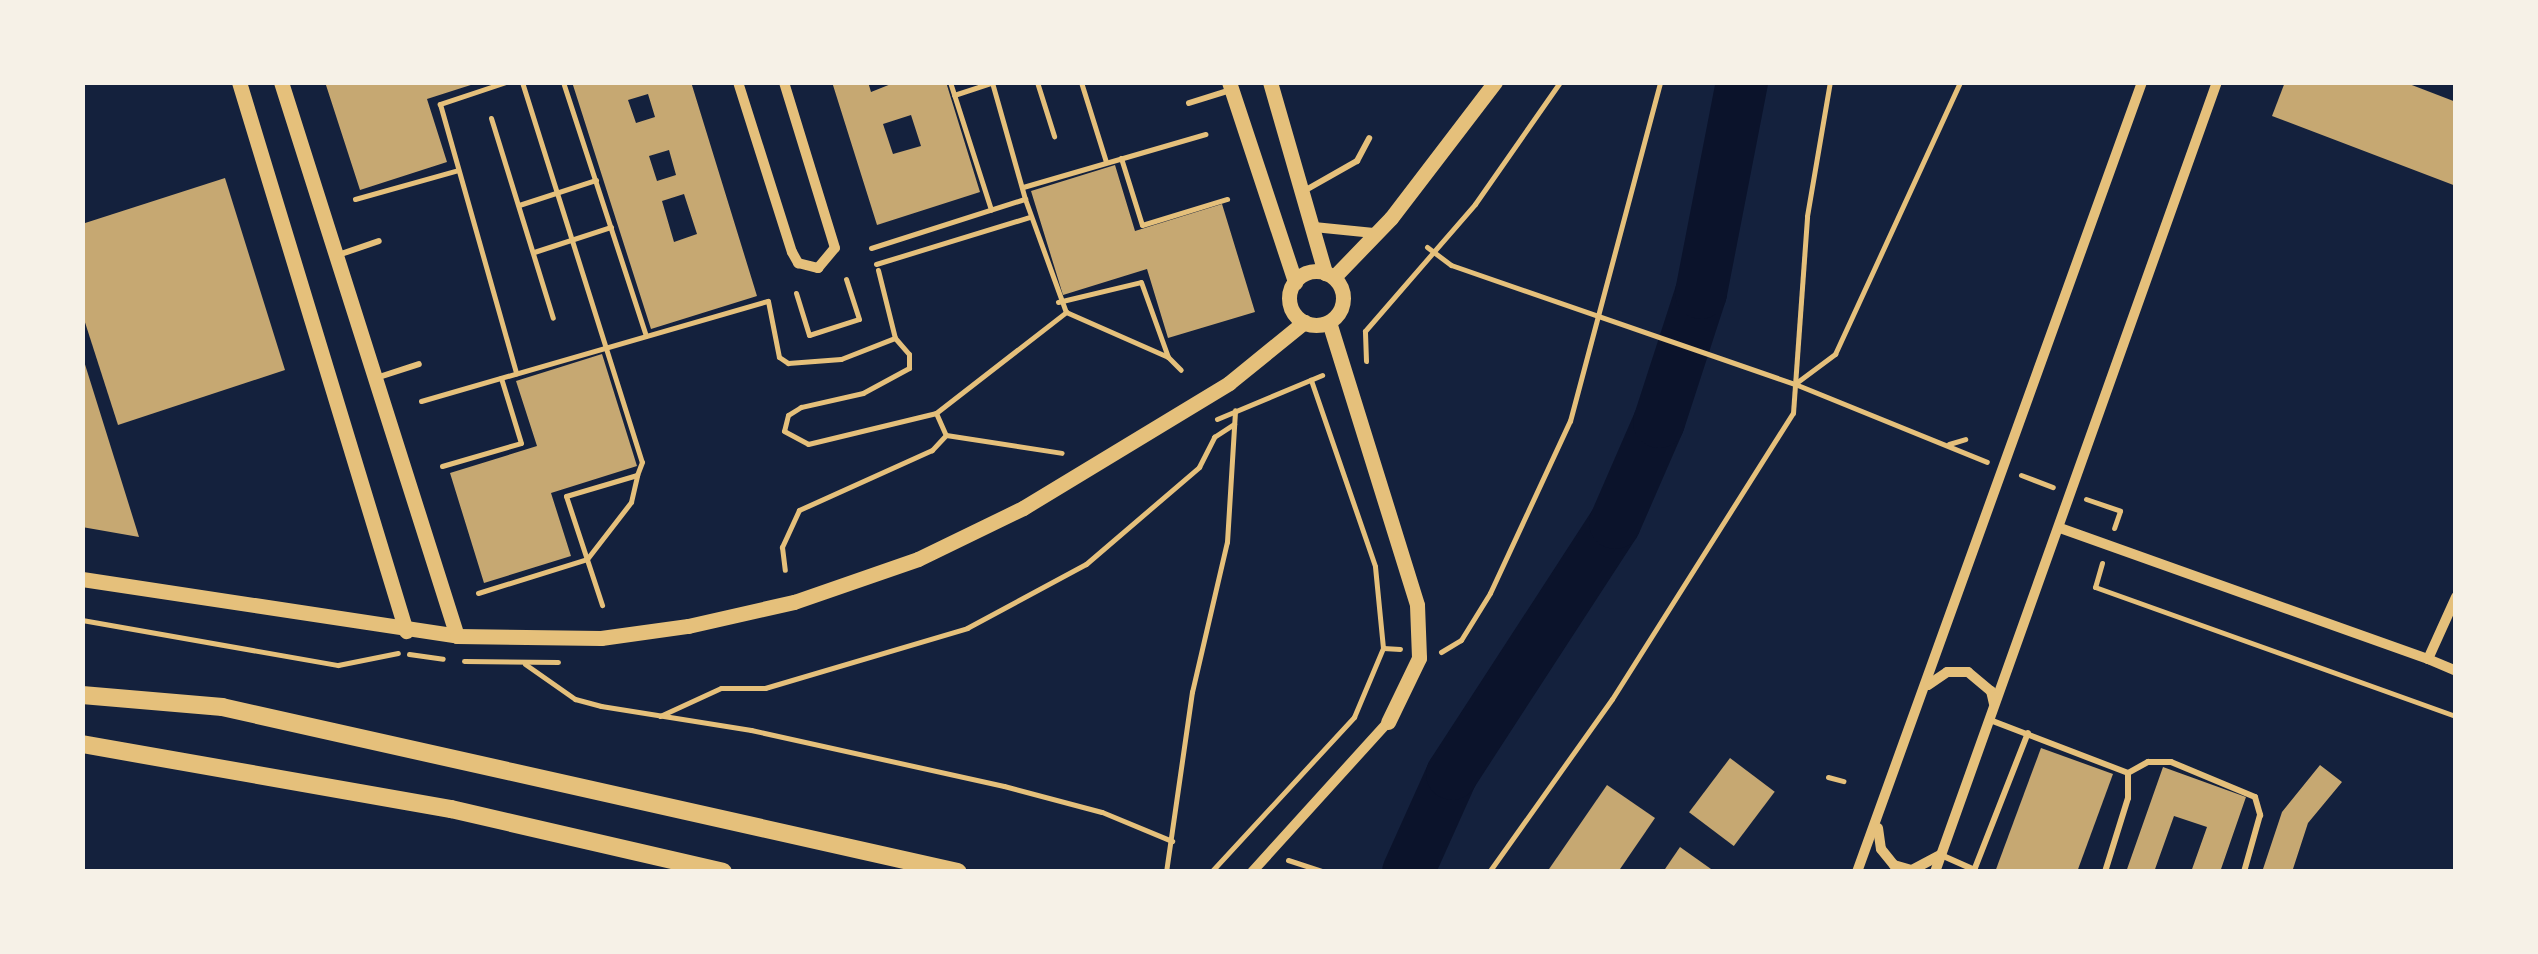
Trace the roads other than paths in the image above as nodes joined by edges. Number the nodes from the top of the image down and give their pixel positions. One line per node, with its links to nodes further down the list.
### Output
1 (238, 82): 26 (street)
2 (280, 82): 16 (street)
3 (738, 82): 4 (street)
4 (784, 82)
5 (1270, 82): 12 (street)
6 (1495, 82): 14 (street)
7 (2142, 82): 30 (street)
8 (2218, 82): 23 (street)
9 (1230, 86): 10 (lane); 18 (street)
10 (1189, 103)
11 (1370, 138): 12 (lane)
12 (1303, 192): 13 (street)
13 (1314, 227): 14 (street); 17 (street)
14 (1374, 233): 17 (street)
15 (380, 241): 16 (lane)
16 (336, 256): 22 (street)
17 (1330, 275): 18 (street); 20 (street)
18 (1295, 282): 19 (street)
19 (1304, 322): 20 (street); 27 (street)
20 (1328, 322): 34 (street)
21 (418, 364): 22 (lane)
22 (374, 378): 27 (street)
23 (2060, 528): 28 (street); 32 (street)
24 (82, 579): 26 (street)
25 (2456, 597): 28 (street)
26 (406, 632): 27 (street)
27 (457, 636)
28 (2428, 660): 29 (street)
29 (2456, 671)
30 (1925, 687): 32 (street); 38 (street)
31 (82, 694): 42 (main road)
32 (1994, 706): 33 (street)
33 (1988, 720): 35 (lane); 39 (street)
34 (1388, 722): 43 (street)
35 (2028, 733): 37 (lane); 40 (lane)
36 (82, 744): 41 (main road)
37 (2128, 772): 46 (lane); 47 (lane)
38 (1878, 817): 39 (street); 44 (street)
39 (1942, 854): 40 (lane); 45 (street)
40 (1975, 870)
41 (722, 872)
42 (958, 872)
43 (1252, 872)
44 (1858, 872)
45 (1935, 872)
46 (2105, 872)
47 (2244, 872)

